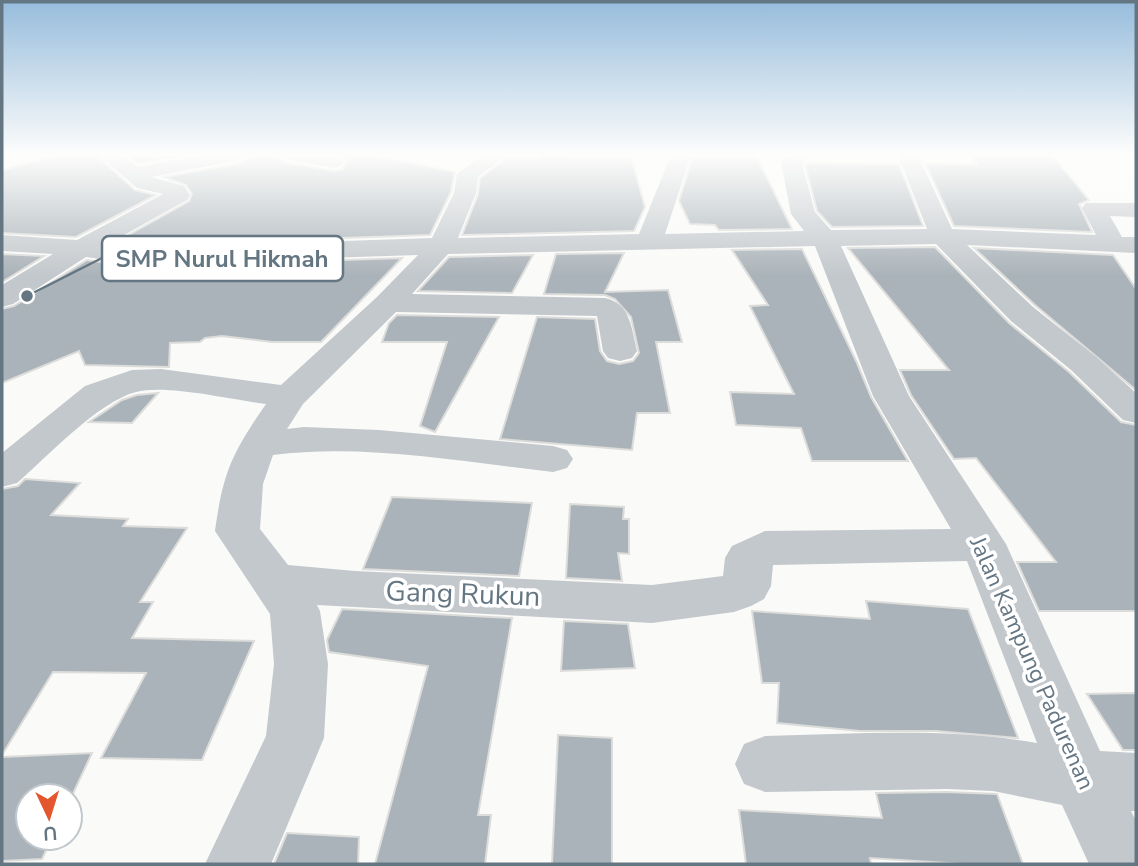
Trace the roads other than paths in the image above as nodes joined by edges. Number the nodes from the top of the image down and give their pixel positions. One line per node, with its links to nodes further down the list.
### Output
1 (177, 195): 13 (street)
2 (464, 195): 12 (street)
3 (666, 195): 10 (street)
4 (797, 195): 8 (street, Jalan Kampung Padurenan)
5 (926, 195): 7 (street)
6 (1136, 210): 11 (street)
7 (943, 236): 8 (street); 11 (street); 18 (street)
8 (825, 239): 10 (street); 22 (street, Jalan Kampung Padurenan)
9 (2, 243): 13 (street)
10 (649, 243): 12 (street)
11 (1125, 244)
12 (441, 246): 13 (street); 15 (street)
13 (81, 248): 14 (street)
14 (2, 298)
15 (388, 303): 16 (street); 17 (street)
16 (620, 351)
17 (289, 397): 19 (street); 21 (street)
18 (1136, 412)
19 (257, 445): 20 (street); 23 (street)
20 (552, 459)
21 (2, 474)
22 (983, 544): 23 (street, Gang Rukun); 25 (street, Jalan Kampung Padurenan)
23 (275, 582): 26 (street)
24 (765, 764): 25 (street)
25 (1109, 781): 27 (street, Jalan Kampung Padurenan)
26 (238, 864)
27 (1123, 864)

